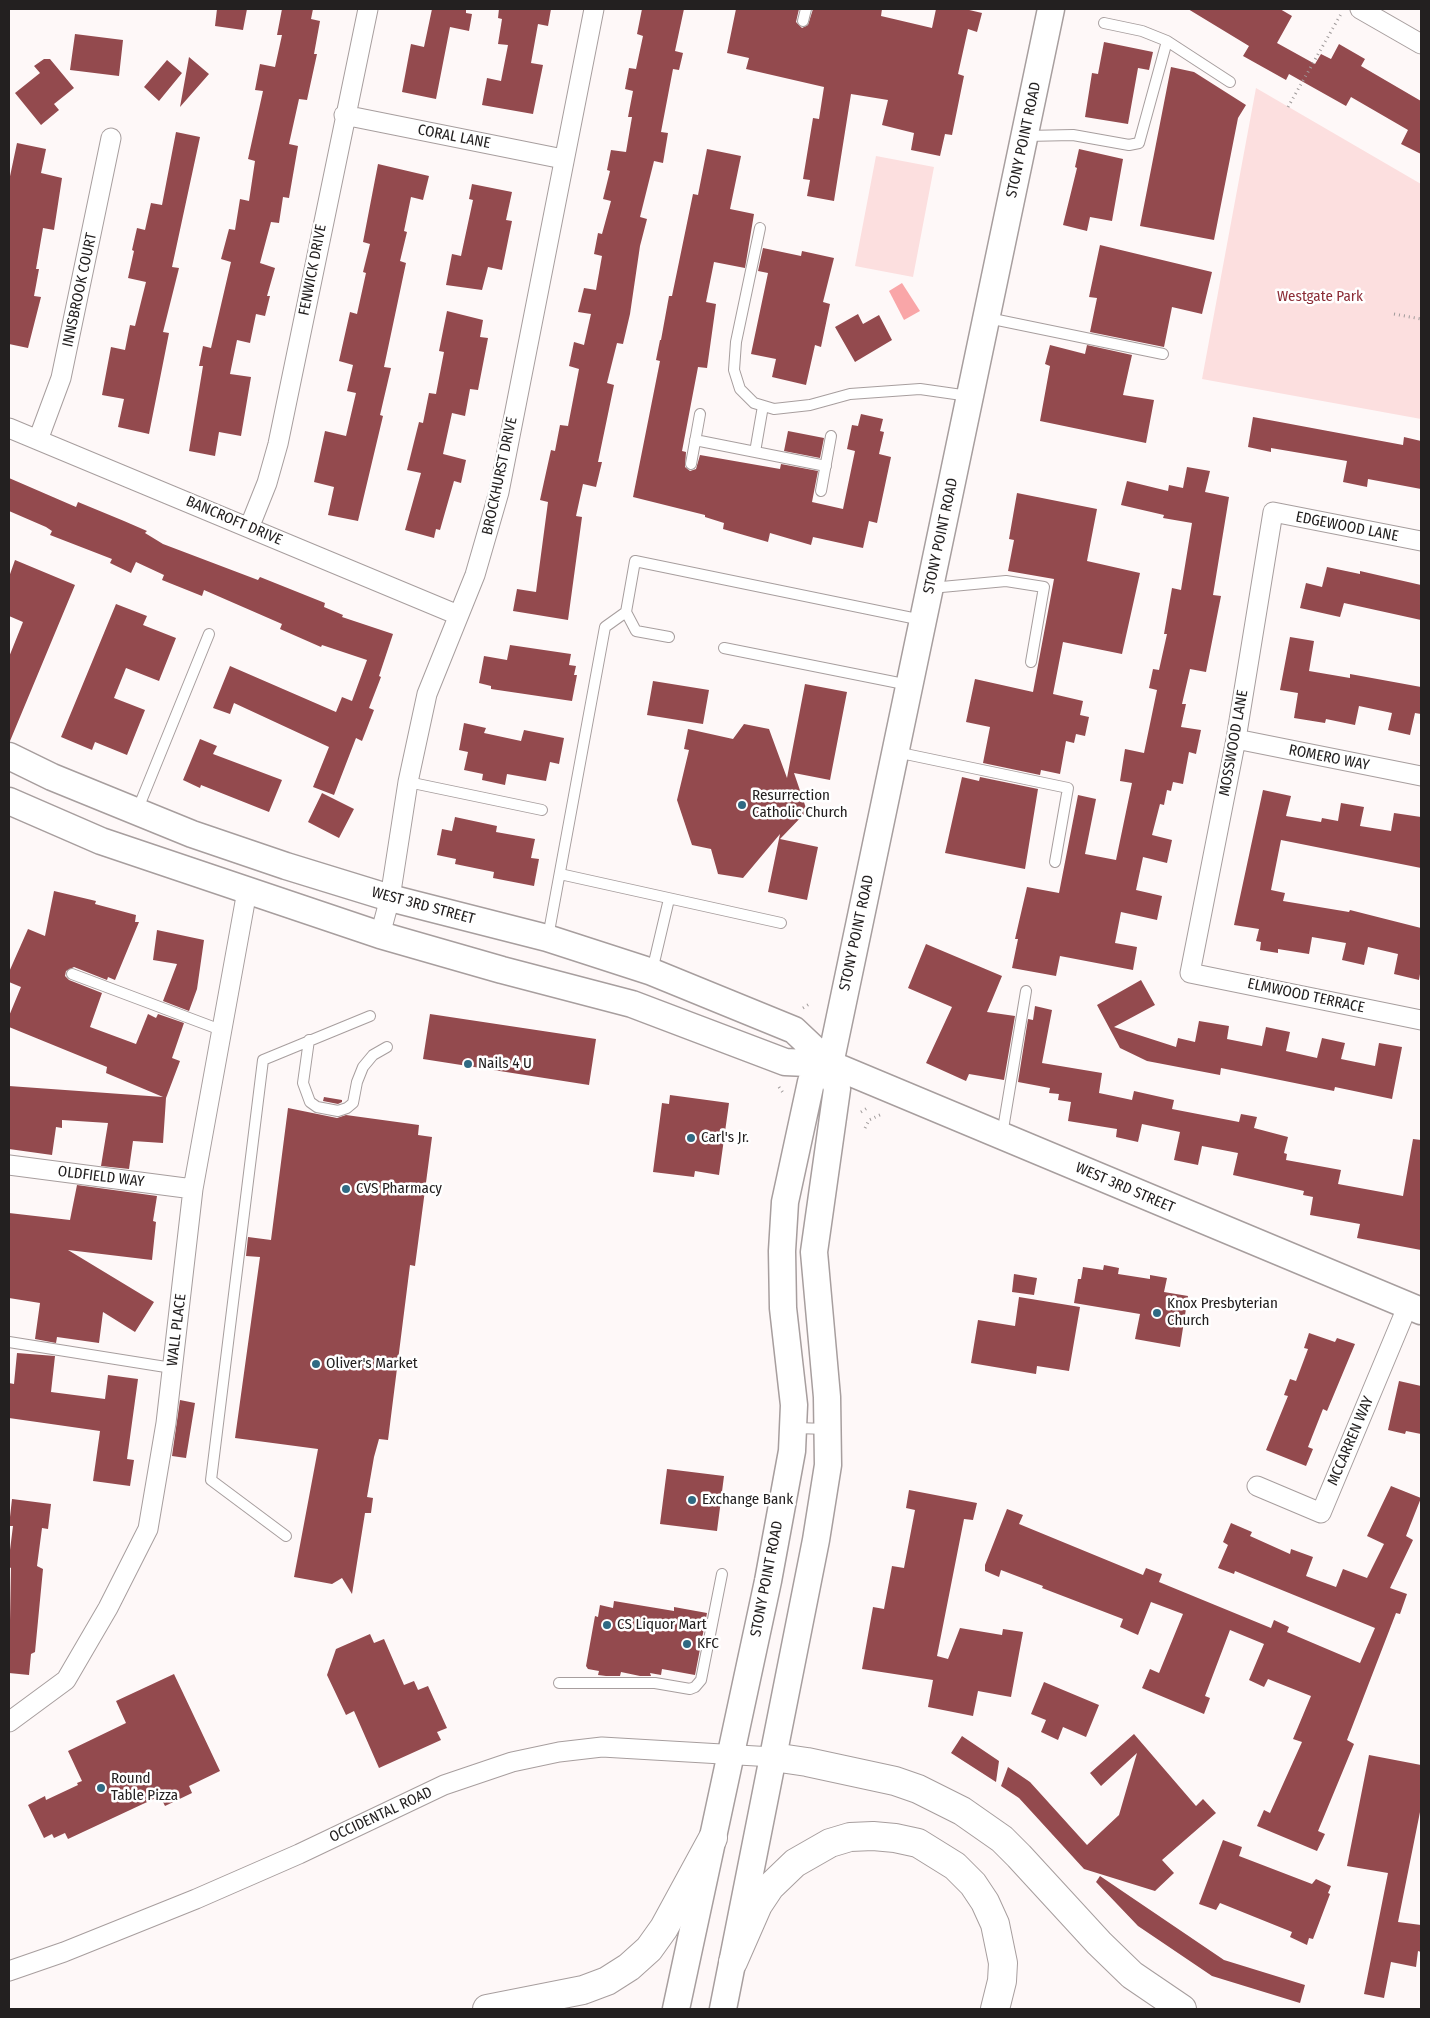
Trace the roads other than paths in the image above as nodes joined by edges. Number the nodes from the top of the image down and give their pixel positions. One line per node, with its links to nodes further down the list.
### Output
1 (368, 9): 11 (street, FENWICK DRIVE)
2 (594, 9): 14 (street, BROCKHURST DRIVE)
3 (806, 9): 6 (lane)
4 (1051, 9): 12 (main road, STONY POINT ROAD)
5 (1357, 9): 9 (street)
6 (803, 22)
7 (1104, 23): 8 (lane)
8 (1167, 41): 10 (lane); 12 (lane)
9 (1421, 44)
10 (1230, 82)
11 (344, 115): 14 (street, CORAL LANE); 30 (street, FENWICK DRIVE)
12 (1025, 136): 16 (main road, STONY POINT ROAD)
13 (111, 138): 23 (street, INNSBROOK COURT)
14 (563, 159): 34 (street, BROCKHURST DRIVE)
15 (760, 228): 19 (lane)
16 (987, 318): 17 (lane); 18 (main road, STONY POINT ROAD)
17 (1162, 354)
18 (970, 396): 19 (lane); 32 (main road, STONY POINT ROAD)
19 (763, 406): 25 (lane)
20 (700, 414): 24 (lane)
21 (9, 428): 23 (street, BANCROFT DRIVE)
22 (831, 436): 27 (lane)
23 (38, 440): 30 (street, BANCROFT DRIVE)
24 (695, 440): 25 (lane); 26 (lane)
25 (755, 452): 27 (lane)
26 (691, 464)
27 (826, 466): 28 (lane)
28 (821, 491)
29 (1273, 512): 31 (street, EDGEWOOD LANE); 41 (street, MOSSWOOD LANE)
30 (249, 528): 34 (street, BANCROFT DRIVE)
31 (1421, 541)
32 (930, 588): 35 (main road, STONY POINT ROAD); 39 (lane)
33 (626, 612): 35 (lane); 37 (lane); 50 (lane)
34 (458, 614): 45 (street, BROCKHURST DRIVE)
35 (923, 620): 40 (main road, STONY POINT ROAD)
36 (209, 634): 48 (lane)
37 (669, 637)
38 (724, 648): 40 (lane)
39 (1031, 662)
40 (910, 685): 42 (main road, STONY POINT ROAD)
41 (1236, 739): 44 (street, ROMERO WAY); 58 (street, MOSSWOOD LANE)
42 (895, 751): 49 (lane); 66 (main road, STONY POINT ROAD)
43 (9, 756): 48 (main road, WEST 3RD STREET)
44 (1421, 776)
45 (408, 782): 47 (lane); 52 (street, BROCKHURST DRIVE)
46 (9, 801): 51 (main road, WEST 3RD STREET)
47 (542, 810)
48 (137, 812): 52 (main road, WEST 3RD STREET)
49 (1055, 862)
50 (560, 874): 53 (lane); 56 (lane)
51 (247, 891): 55 (main road, WEST 3RD STREET); 63 (street, WALL PLACE)
52 (390, 898): 55 (street, BROCKHURST DRIVE); 56 (main road, WEST 3RD STREET)
53 (669, 899): 54 (lane); 57 (lane)
54 (781, 923)
55 (380, 935): 66 (main road, WEST 3RD STREET)
56 (548, 938): 57 (main road, WEST 3RD STREET)
57 (652, 972): 66 (main road, WEST 3RD STREET)
58 (1190, 973): 62 (street, ELMWOOD TERRACE)
59 (72, 974): 63 (lane)
60 (1026, 991): 67 (lane)
61 (370, 1016): 64 (lane)
62 (1421, 1020)
63 (221, 1030): 69 (street, WALL PLACE)
64 (310, 1040): 65 (lane); 76 (lane)
65 (387, 1047)
66 (830, 1064): 67 (main road, WEST 3RD STREET); 73 (main road, STONY POINT ROAD); 74 (main road, STONY POINT ROAD)
67 (1002, 1136): 70 (main road, WEST 3RD STREET)
68 (9, 1165): 69 (street, OLDFIELD WAY)
69 (193, 1189): 72 (street, WALL PLACE)
70 (1415, 1308): 75 (street, MCCARREN WAY)
71 (9, 1342): 72 (lane)
72 (172, 1368): 79 (street, WALL PLACE)
73 (793, 1428): 74 (lane); 80 (main road, STONY POINT ROAD)
74 (829, 1429): 81 (main road, STONY POINT ROAD)
75 (1257, 1486)
76 (286, 1536)
77 (722, 1574): 78 (lane)
78 (559, 1683)
79 (9, 1722)
80 (730, 1754): 81 (street, OCCIDENTAL ROAD); 82 (main road, STONY POINT ROAD); 84 (street, OCCIDENTAL ROAD)
81 (773, 1757): 83 (main road, STONY POINT ROAD); 89 (highway)
82 (712, 1838): 85 (highway); 86 (main road, STONY POINT ROAD)
83 (733, 1962): 87 (main road, STONY POINT ROAD); 88 (highway)
84 (9, 1971)
85 (487, 2009)
86 (676, 2009)
87 (723, 2009)
88 (995, 2009)
89 (1182, 2009)

